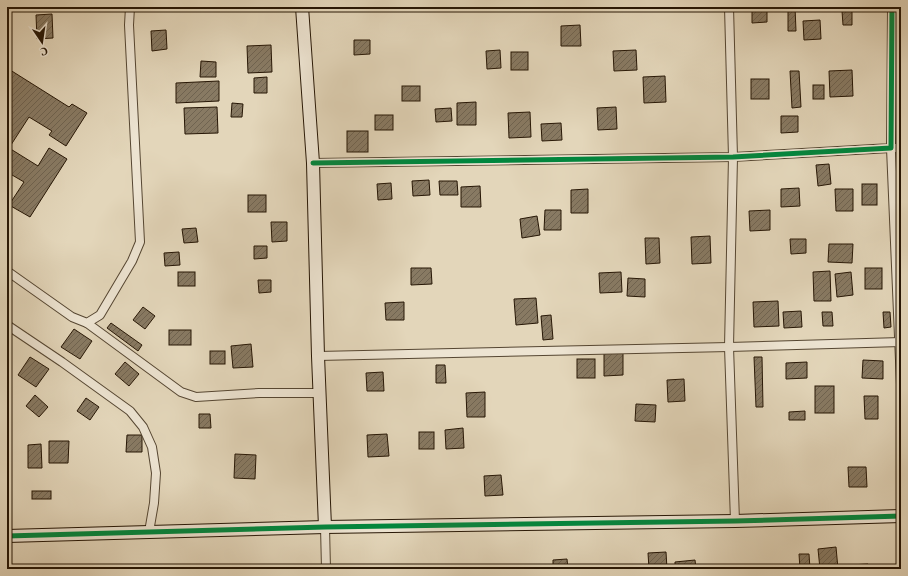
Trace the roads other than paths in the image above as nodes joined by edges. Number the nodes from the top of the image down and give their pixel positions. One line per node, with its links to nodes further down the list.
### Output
1 (130, 7): 10 (street)
2 (302, 7): 8 (street)
3 (729, 7): 7 (street)
4 (892, 7): 5 (street)
5 (891, 148): 6 (street); 7 (street); 12 (street)
6 (901, 148)
7 (733, 157): 8 (street); 13 (street)
8 (313, 163): 14 (street)
9 (7, 271): 10 (street)
10 (87, 323): 16 (street)
11 (7, 324): 20 (street)
12 (900, 342): 13 (street); 15 (street)
13 (729, 347): 14 (street); 18 (street)
14 (318, 356): 16 (street)
15 (901, 384)
16 (320, 393): 19 (street)
17 (901, 516): 18 (street)
18 (735, 521): 19 (street)
19 (325, 527): 20 (street); 22 (street)
20 (149, 532): 21 (street)
21 (7, 536)
22 (326, 569)

